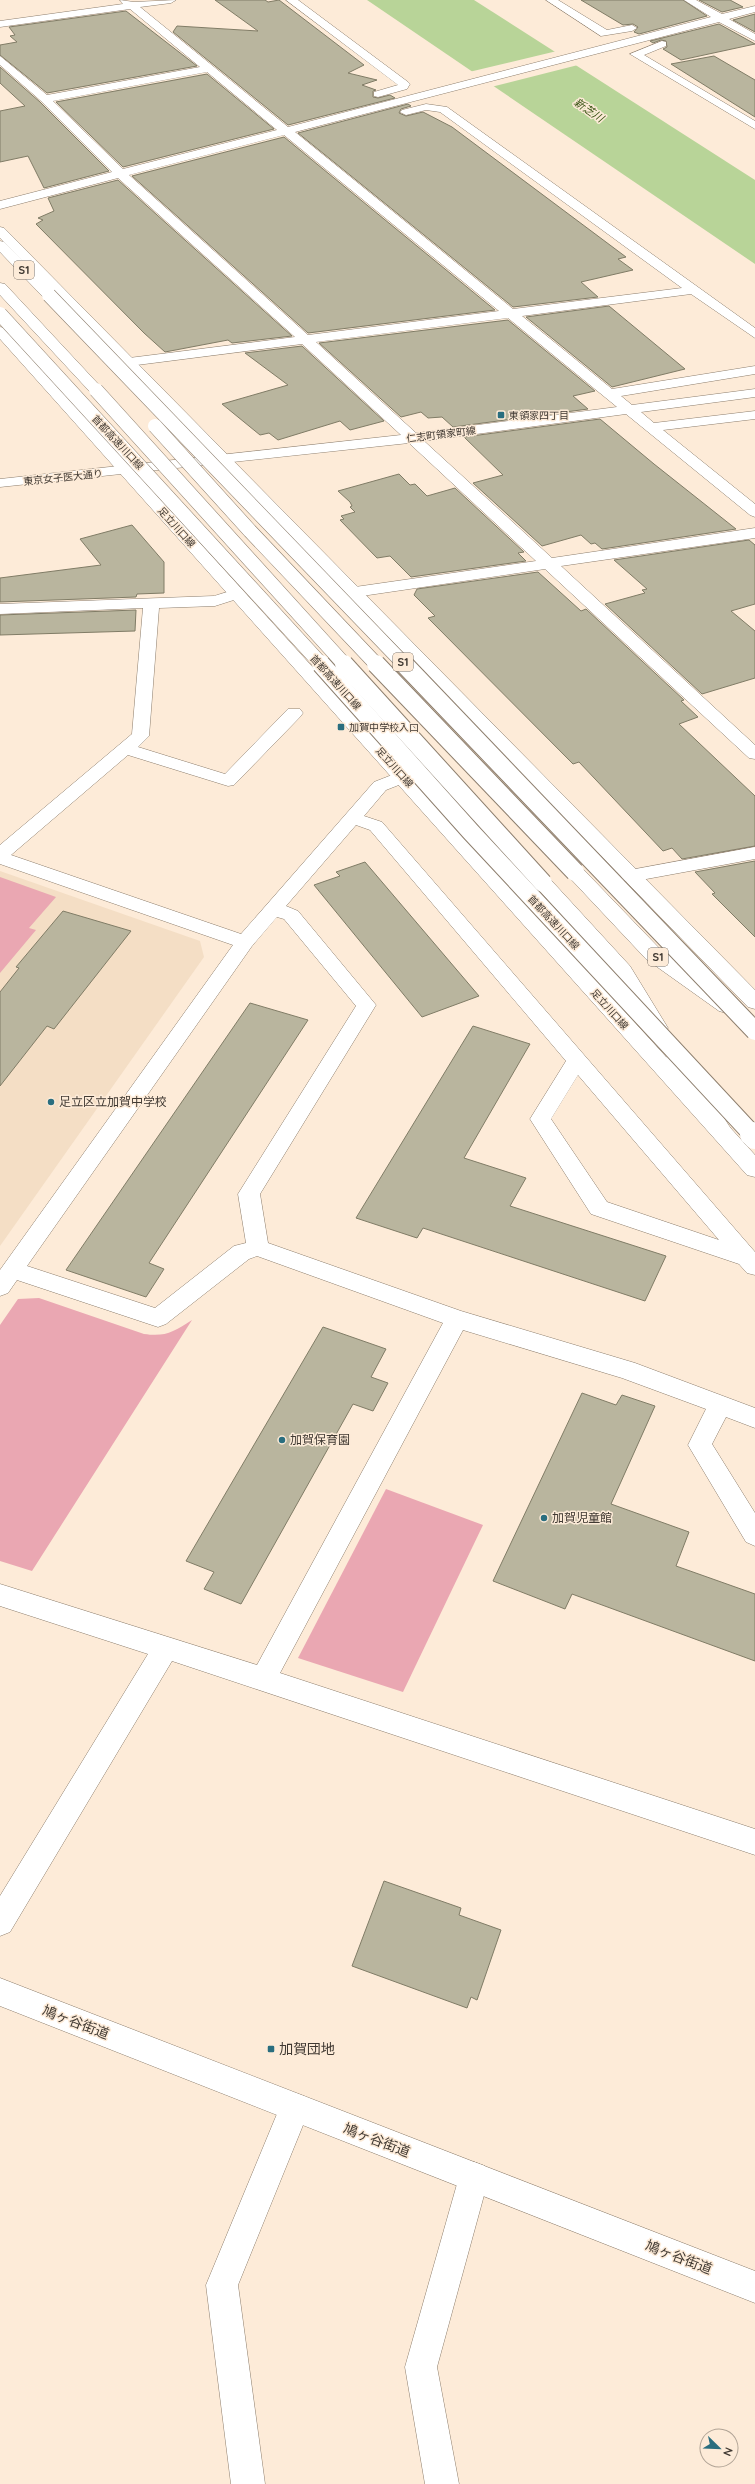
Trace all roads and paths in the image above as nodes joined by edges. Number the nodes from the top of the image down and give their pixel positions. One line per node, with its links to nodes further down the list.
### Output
1 (171, 0): 5 (main road)
2 (291, 0): 18 (main road)
3 (551, 0): 12 (main road)
4 (689, 0): 7 (main road)
5 (129, 3): 11 (main road); 15 (main road)
6 (755, 9): 8 (main road)
7 (709, 12): 8 (main road); 9 (main road)
8 (720, 18): 10 (main road); 18 (main road)
9 (657, 23)
10 (730, 23): 13 (main road); 17 (main road)
11 (0, 24)
12 (642, 26)
13 (755, 38)
14 (0, 59): 16 (main road)
15 (210, 68): 16 (main road); 18 (main road)
16 (45, 99): 19 (main road)
17 (755, 126)
18 (286, 131): 19 (main road); 24 (main road); 26 (main road)
19 (121, 174): 20 (main road); 30 (main road)
20 (0, 205)
21 (0, 231): 31 (main road)
22 (0, 245): 25 (main road, S1)
23 (0, 287): 63 (main road, bridge)
24 (694, 290): 26 (main road); 29 (main road)
25 (49, 295): 60 (main road, S1, bridge); 61 (main road, S1, bridge)
26 (512, 313): 30 (main road); 33 (main road)
27 (0, 314): 64 (main road, 首都高速川口線, bridge)
28 (0, 332): 40 (main road, 足立川口線)
29 (755, 334)
30 (306, 340): 31 (main road); 38 (main road)
31 (129, 362): 39 (main road)
32 (755, 370): 33 (main road)
33 (612, 393): 35 (main road)
34 (755, 393): 35 (main road, 仁志町領家町線)
35 (631, 409): 37 (main road); 38 (main road, 仁志町領家町線)
36 (755, 415): 37 (main road)
37 (653, 427): 42 (main road)
38 (412, 438): 39 (main road, 仁志町領家町線); 44 (main road)
39 (224, 459): 40 (main road, 仁志町領家町線); 45 (main road)
40 (126, 470): 41 (main road, 東京女子医大通り); 46 (main road, 足立川口線)
41 (0, 483)
42 (755, 512)
43 (755, 533): 44 (main road)
44 (549, 564): 45 (main road); 51 (main road)
45 (355, 592): 56 (main road)
46 (237, 594): 47 (main road); 52 (main road, 足立川口線)
47 (152, 602): 48 (main road); 50 (main road)
48 (0, 609)
49 (294, 713): 50 (main road)
50 (125, 748): 55 (main road)
51 (755, 754)
52 (403, 777): 53 (main road); 63 (main road, 足立川口線)
53 (352, 818): 57 (main road); 62 (main road)
54 (755, 853): 56 (main road)
55 (0, 856): 58 (main road)
56 (630, 876): 59 (main road)
57 (273, 908): 58 (main road); 66 (main road)
58 (245, 942): 68 (main road)
59 (755, 1002)
60 (755, 1027)
61 (755, 1031)
62 (577, 1060): 67 (main road); 67 (main road)
63 (724, 1134): 65 (main road, 足立川口線)
64 (755, 1137)
65 (755, 1169)
66 (258, 1248): 68 (main road); 69 (main road)
67 (751, 1262)
68 (6, 1278)
69 (457, 1319): 70 (main road); 75 (main road)
70 (720, 1404): 71 (main road); 72 (main road)
71 (755, 1418)
72 (755, 1535)
73 (0, 1595): 74 (main road)
74 (166, 1649): 75 (main road); 77 (main road)
75 (263, 1679): 76 (main road)
76 (755, 1842)
77 (0, 1922)
78 (0, 1992): 79 (main road, 鳩ヶ谷街道)
79 (295, 2108): 80 (main road, 鳩ヶ谷街道); 82 (main road)
80 (474, 2177): 81 (main road, 鳩ヶ谷街道); 83 (main road)
81 (755, 2287)
82 (248, 2484)
83 (442, 2484)

